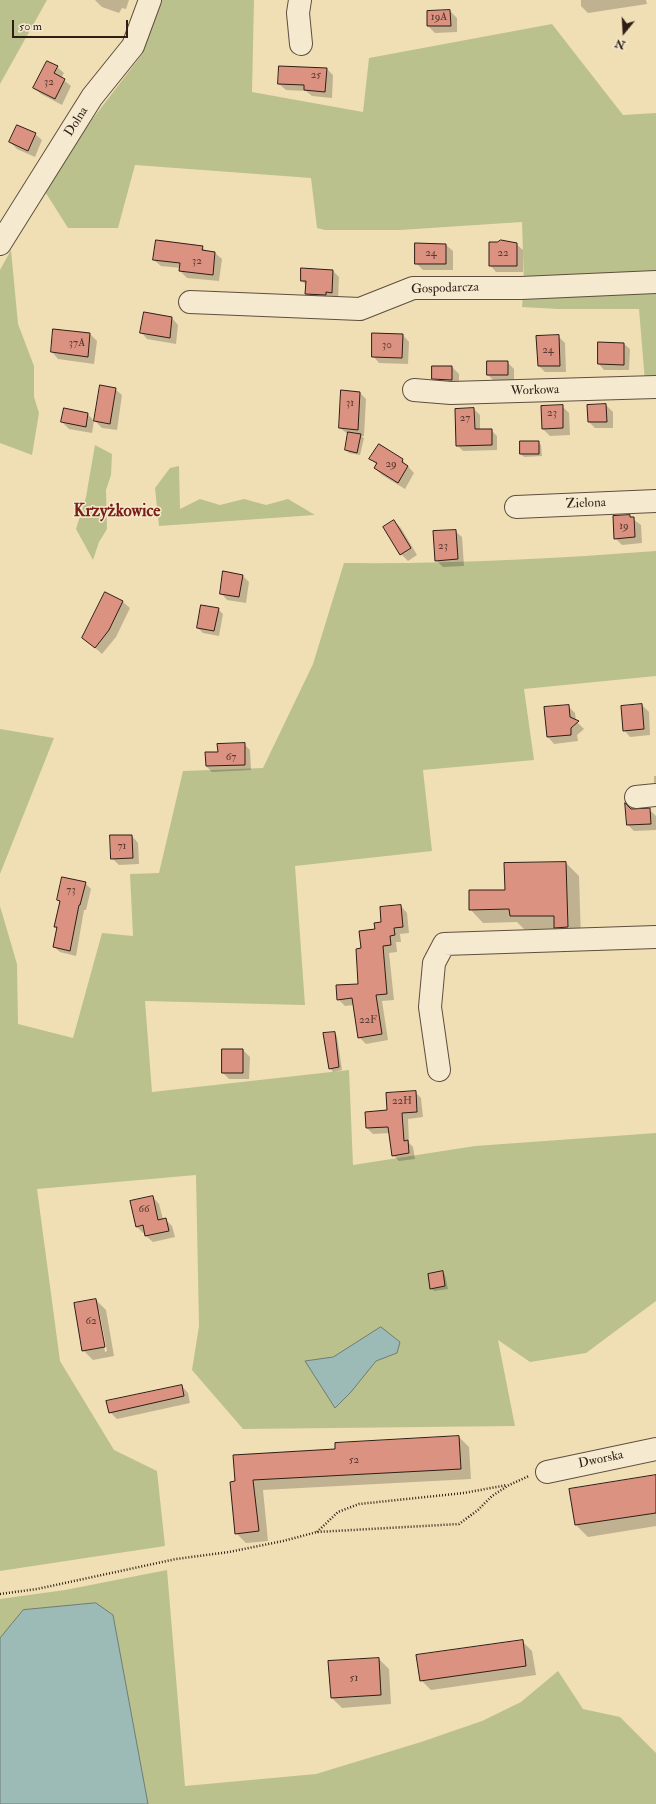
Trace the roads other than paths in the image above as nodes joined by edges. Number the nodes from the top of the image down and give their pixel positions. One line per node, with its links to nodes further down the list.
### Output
1 (150, 0): 4 (street, Dolna)
2 (300, 0): 3 (street)
3 (301, 44)
4 (0, 244)
5 (656, 282): 6 (street, Gospodarcza)
6 (190, 302)
7 (656, 387): 8 (street, Workowa)
8 (414, 390)
9 (656, 501): 10 (street, Zielona)
10 (516, 506)
11 (656, 937): 12 (street)
12 (439, 1070)
13 (656, 1449): 14 (street, Dworska)
14 (547, 1472)

